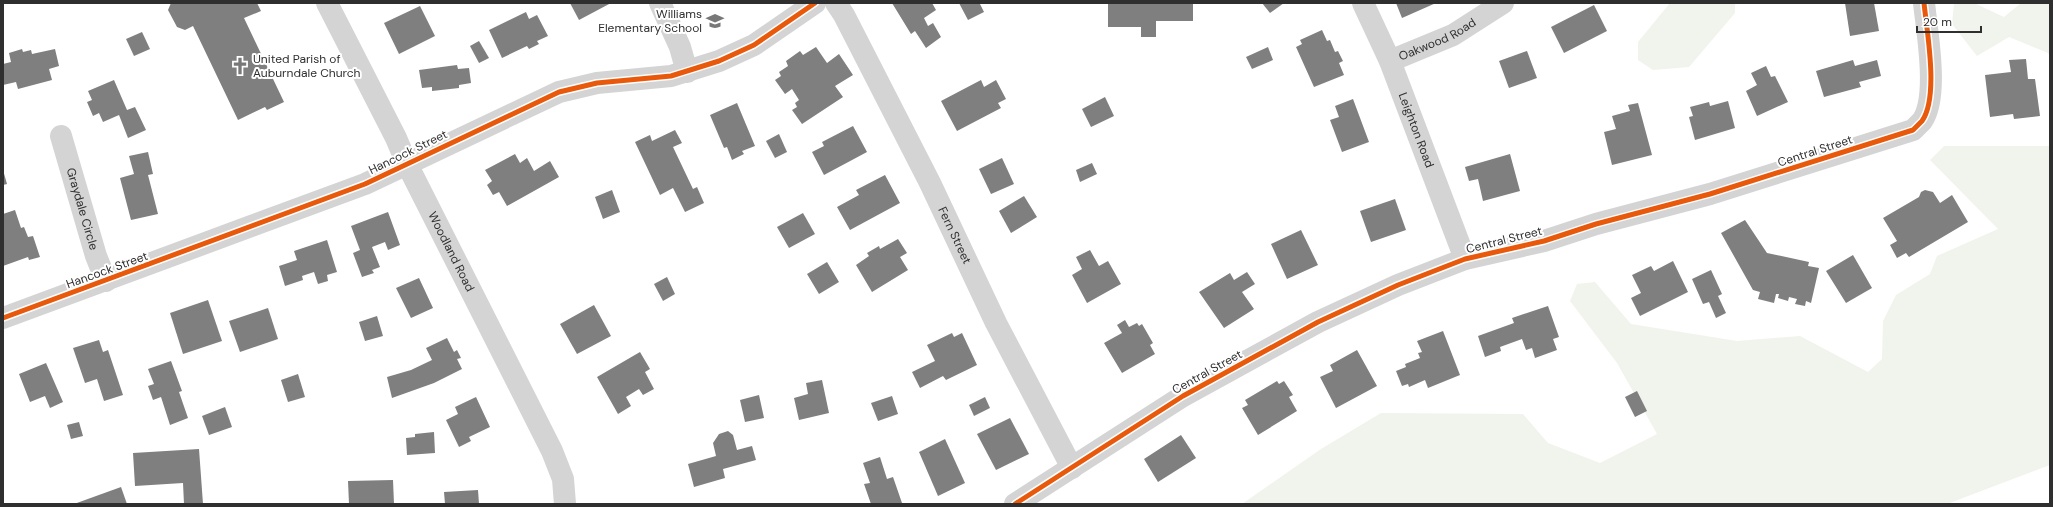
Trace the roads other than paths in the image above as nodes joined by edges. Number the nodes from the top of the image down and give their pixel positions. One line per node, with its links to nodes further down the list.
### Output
1 (327, 3): 11 (street, Woodland Road)
2 (660, 3): 9 (street)
3 (815, 3): 9 (street, Hancock Street)
4 (836, 3): 15 (street, Fern Street)
5 (1363, 3): 8 (street, Leighton Road)
6 (1504, 3): 8 (street, Oakwood Road)
7 (1924, 3): 12 (street, Central Street)
8 (1390, 61): 12 (street, Leighton Road)
9 (687, 72): 11 (street, Hancock Street)
10 (61, 136): 13 (street, Graydale Circle)
11 (407, 164): 13 (street, Hancock Street); 16 (street, Woodland Road)
12 (1465, 260): 15 (street, Central Street)
13 (106, 281): 14 (street, Hancock Street)
14 (3, 318)
15 (1072, 468): 17 (street, Central Street)
16 (565, 504)
17 (1015, 504)

